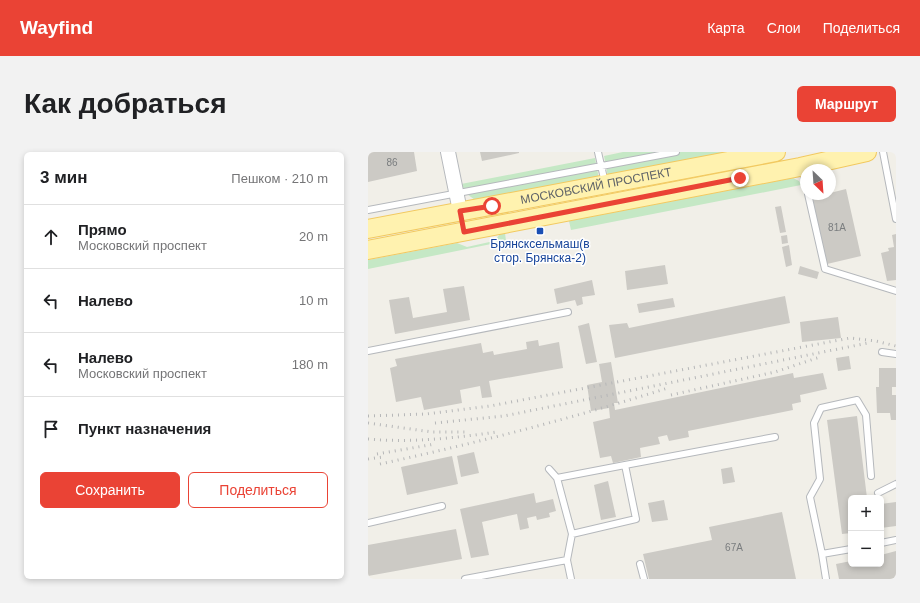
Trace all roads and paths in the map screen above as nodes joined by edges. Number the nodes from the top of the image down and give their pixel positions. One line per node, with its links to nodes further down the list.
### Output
1 (448, 152): 11 (street)
2 (598, 152): 8 (lane)
3 (676, 152): 8 (lane)
4 (776, 152): 10 (main road, МОСКОВСКИЙ ПРОСПЕКТ)
5 (883, 152): 15 (lane)
6 (858, 153): 7 (main road, МОСКОВСКИЙ ПРОСПЕКТ)
7 (811, 164)
8 (601, 166): 10 (lane); 11 (lane)
9 (800, 166): 17 (main road, МОСКОВСКИЙ ПРОСПЕКТ)
10 (605, 185): 14 (main road, МОСКОВСКИЙ ПРОСПЕКТ)
11 (457, 194): 13 (lane); 14 (street)
12 (809, 200): 19 (lane)
13 (368, 210)
14 (460, 211): 16 (main road, МОСКОВСКИЙ ПРОСПЕКТ); 17 (main road)
15 (896, 219)
16 (368, 229)
17 (464, 232): 18 (main road, МОСКОВСКИЙ ПРОСПЕКТ)
18 (368, 250)
19 (896, 291)
20 (568, 312): 21 (lane)
21 (368, 351)
22 (882, 352): 23 (lane)
23 (896, 354)
24 (775, 437): 25 (lane)
25 (625, 465): 28 (lane); 33 (lane)
26 (548, 469): 28 (lane)
27 (871, 476): 37 (lane)
28 (557, 478): 33 (lane)
29 (896, 484): 30 (lane)
30 (878, 493)
31 (442, 506): 32 (lane)
32 (368, 523)
33 (572, 534): 38 (lane)
34 (896, 540): 35 (lane)
35 (884, 542)
36 (848, 550): 37 (lane)
37 (822, 554): 43 (lane)
38 (567, 560): 40 (lane); 41 (lane)
39 (640, 564): 42 (lane)
40 (465, 579)
41 (571, 579)
42 (644, 579)
43 (826, 579)

